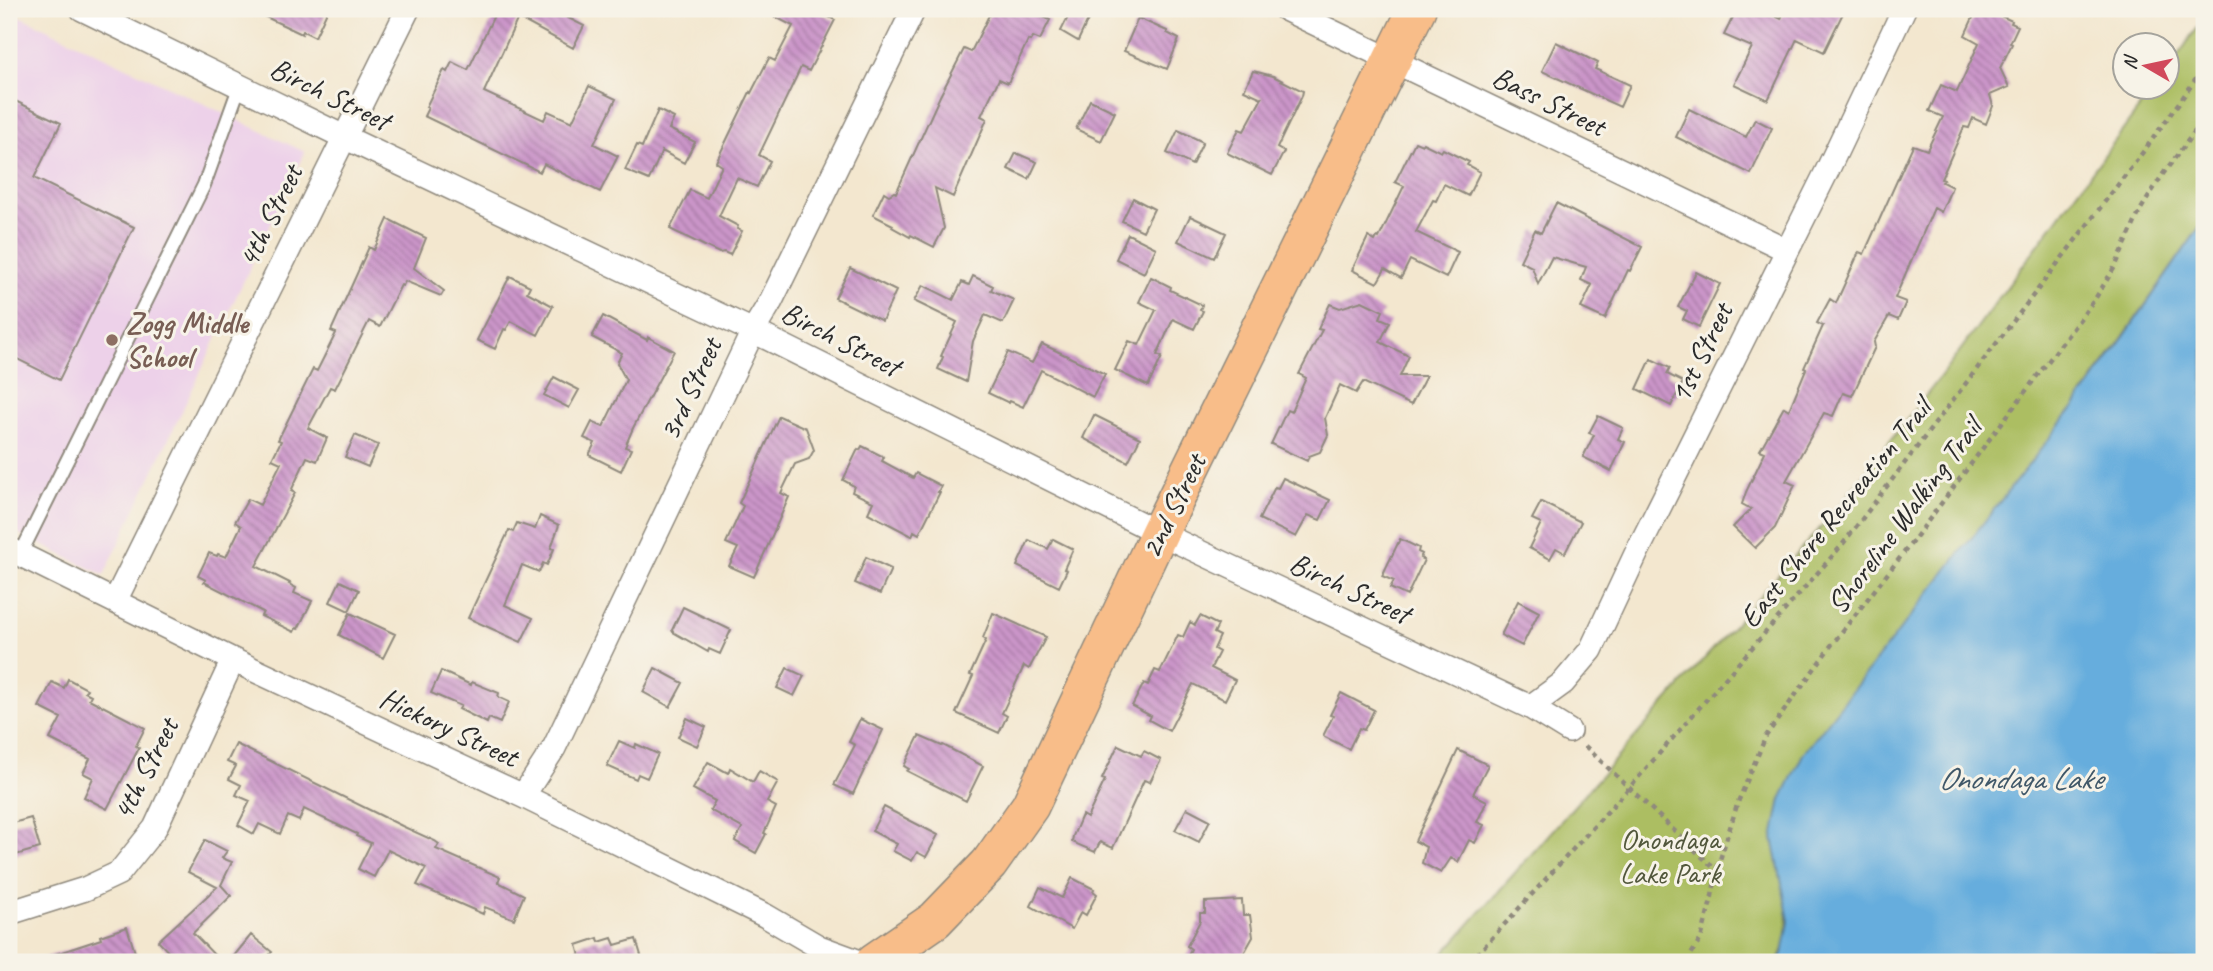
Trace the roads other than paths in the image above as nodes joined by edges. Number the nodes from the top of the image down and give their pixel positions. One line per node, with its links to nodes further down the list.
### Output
1 (82, 9): 8 (street, Birch Street)
2 (408, 9): 9 (street, 4th Street)
3 (914, 9): 11 (street, 3rd Street)
4 (1285, 9): 7 (street, Bass Street)
5 (1417, 9): 7 (main road, 2nd Street)
6 (1904, 9): 10 (street, 1st Street)
7 (1392, 61): 10 (street, Bass Street); 12 (main road, 2nd Street)
8 (240, 85): 9 (street, Birch Street); 13 (lane)
9 (344, 137): 11 (street, Birch Street); 14 (street, 4th Street)
10 (1787, 250): 16 (street, 1st Street)
11 (753, 331): 12 (street, Birch Street); 18 (street, 3rd Street)
12 (1159, 533): 16 (street, Birch Street); 21 (main road, 2nd Street)
13 (14, 552): 14 (street, Hickory Street)
14 (115, 601): 15 (street, Hickory Street)
15 (233, 660): 18 (street, Hickory Street); 19 (street, 4th Street)
16 (1530, 707): 17 (street, Birch Street)
17 (1569, 731)
18 (523, 796): 20 (street, Hickory Street)
19 (9, 913)
20 (860, 962)
21 (874, 962)

